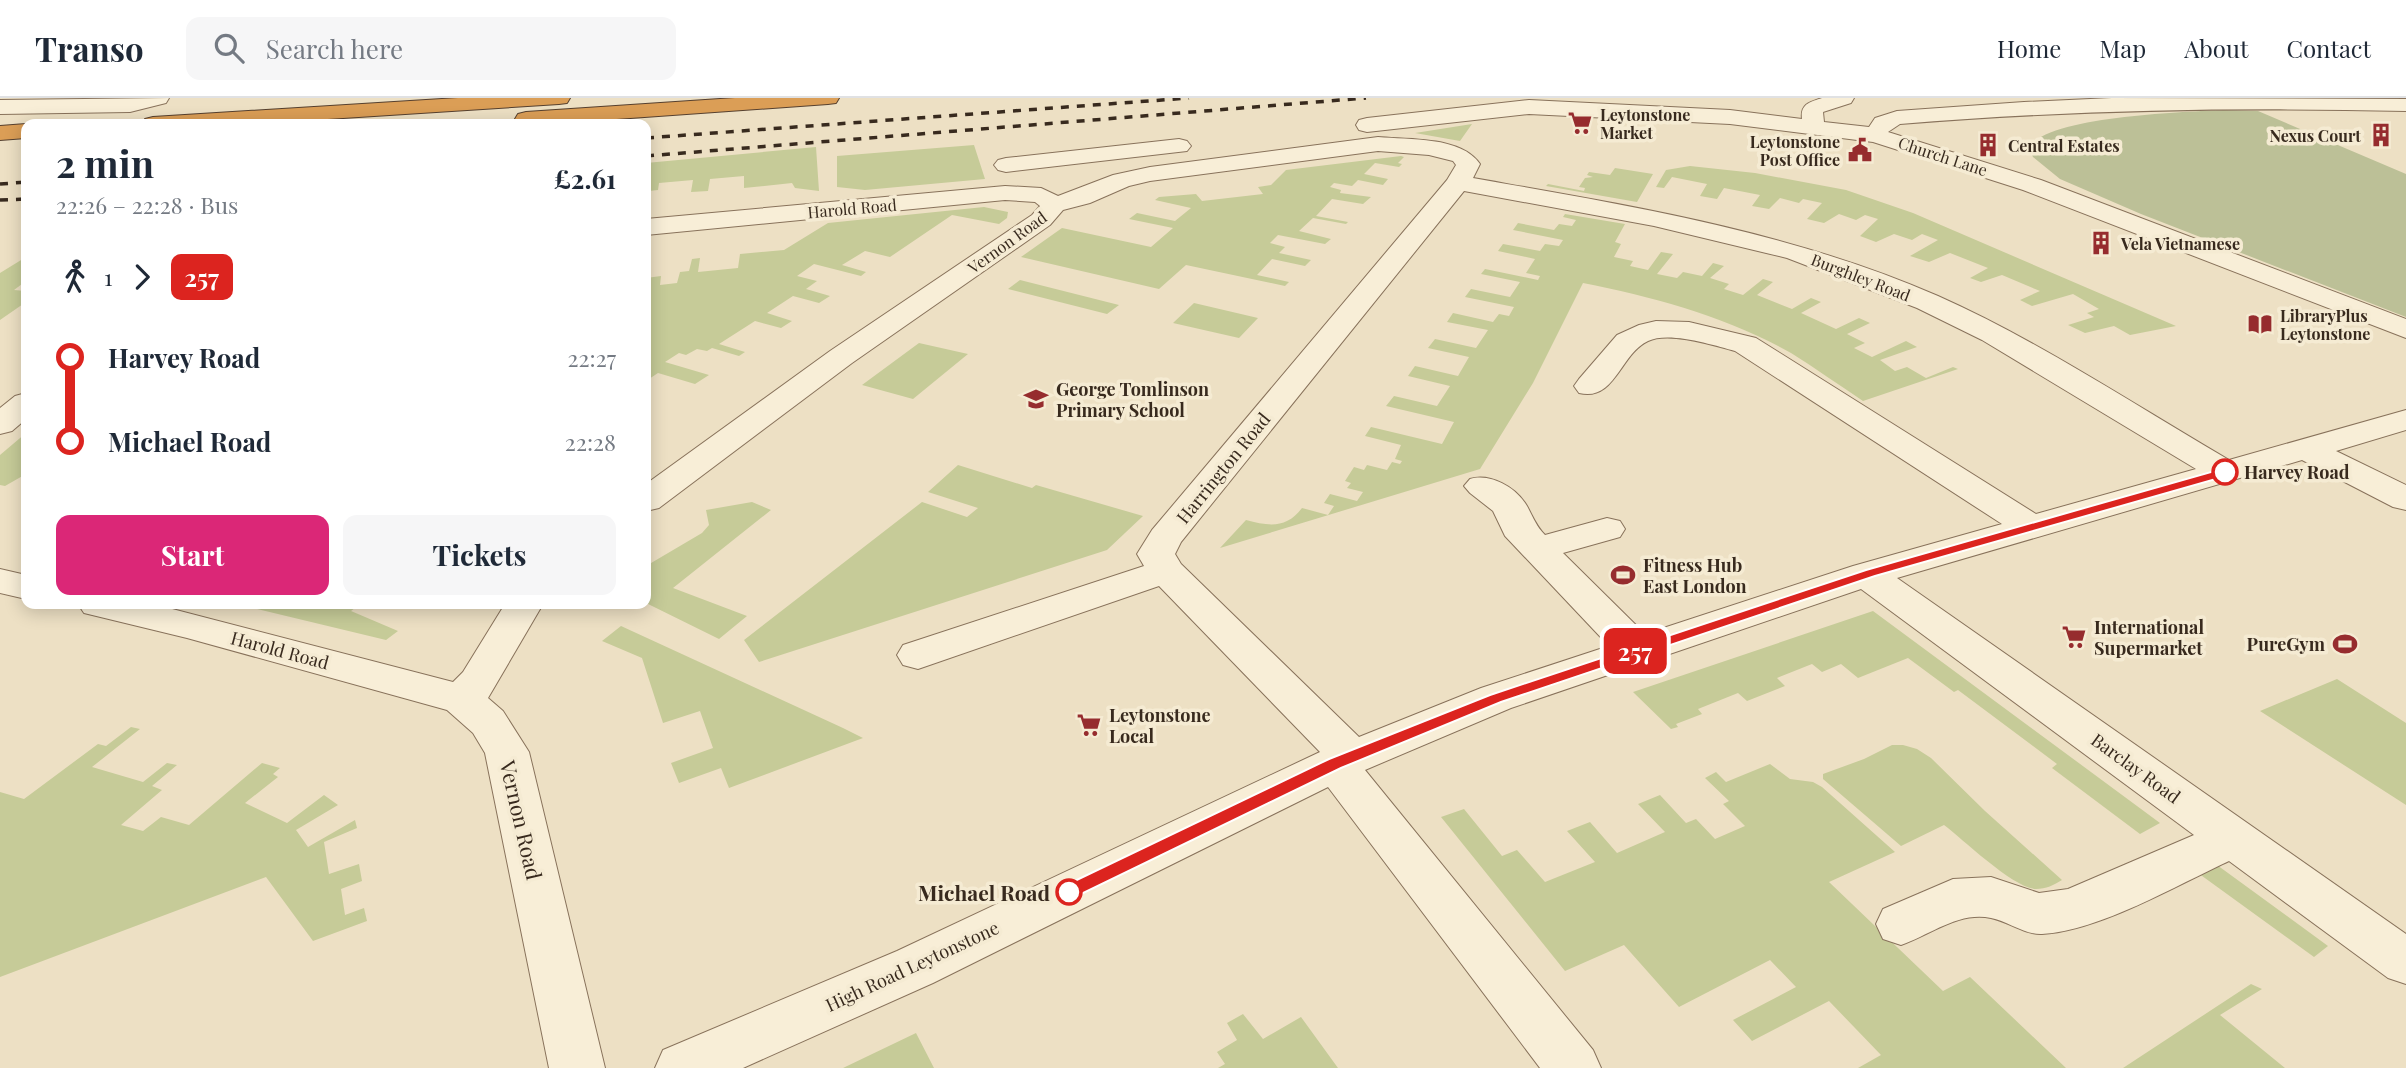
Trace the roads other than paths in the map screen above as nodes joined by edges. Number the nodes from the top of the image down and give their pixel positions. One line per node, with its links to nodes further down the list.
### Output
1 (8, 98): 7 (street)
2 (158, 98): 7 (street)
3 (559, 98): 9 (highway)
4 (828, 98): 10 (highway)
5 (1843, 98): 11 (street)
6 (2258, 100): 8 (street); 15 (street)
7 (0, 104)
8 (2406, 105)
9 (231, 119)
10 (522, 119)
11 (1814, 127): 14 (street, Church Lane); 15 (street, Church Lane)
12 (21, 131): 13 (highway)
13 (0, 133)
14 (1291, 133)
15 (1875, 135): 23 (street, Church Lane)
16 (1196, 144): 19 (street)
17 (21, 151): 18 (highway)
18 (0, 152)
19 (1006, 165)
20 (1463, 174): 21 (street, Vernon Road); 29 (street, Burghley Road); 36 (street, Harrington Road)
21 (1054, 205): 22 (street, Harold Road); 31 (street, Vernon Road)
22 (651, 227)
23 (2406, 329)
24 (1590, 386): 33 (street)
25 (21, 407): 27 (street)
26 (2406, 420): 28 (street, High Road Leytonstone)
27 (0, 424)
28 (2306, 449): 29 (street, High Road Leytonstone); 32 (street)
29 (2225, 472): 33 (street, High Road Leytonstone)
30 (1482, 486): 35 (street)
31 (651, 496)
32 (2406, 499)
33 (2033, 528): 37 (street, High Road Leytonstone)
34 (1607, 529): 35 (street)
35 (1537, 549): 42 (street)
36 (1166, 571): 43 (street); 45 (street)
37 (1866, 574): 42 (street, High Road Leytonstone); 46 (street, Barclay Road)
38 (0, 581): 39 (street)
39 (21, 586)
40 (119, 609): 44 (street, Harold Road)
41 (521, 609): 44 (street)
42 (1637, 650): 45 (street, High Road Leytonstone)
43 (918, 655)
44 (462, 699): 49 (street, Vernon Road)
45 (1343, 760): 50 (street, High Road Leytonstone); 51 (street)
46 (2233, 838): 47 (street); 48 (street, Barclay Road)
47 (1901, 924)
48 (2406, 962)
49 (577, 1068)
50 (683, 1068)
51 (1573, 1068)

